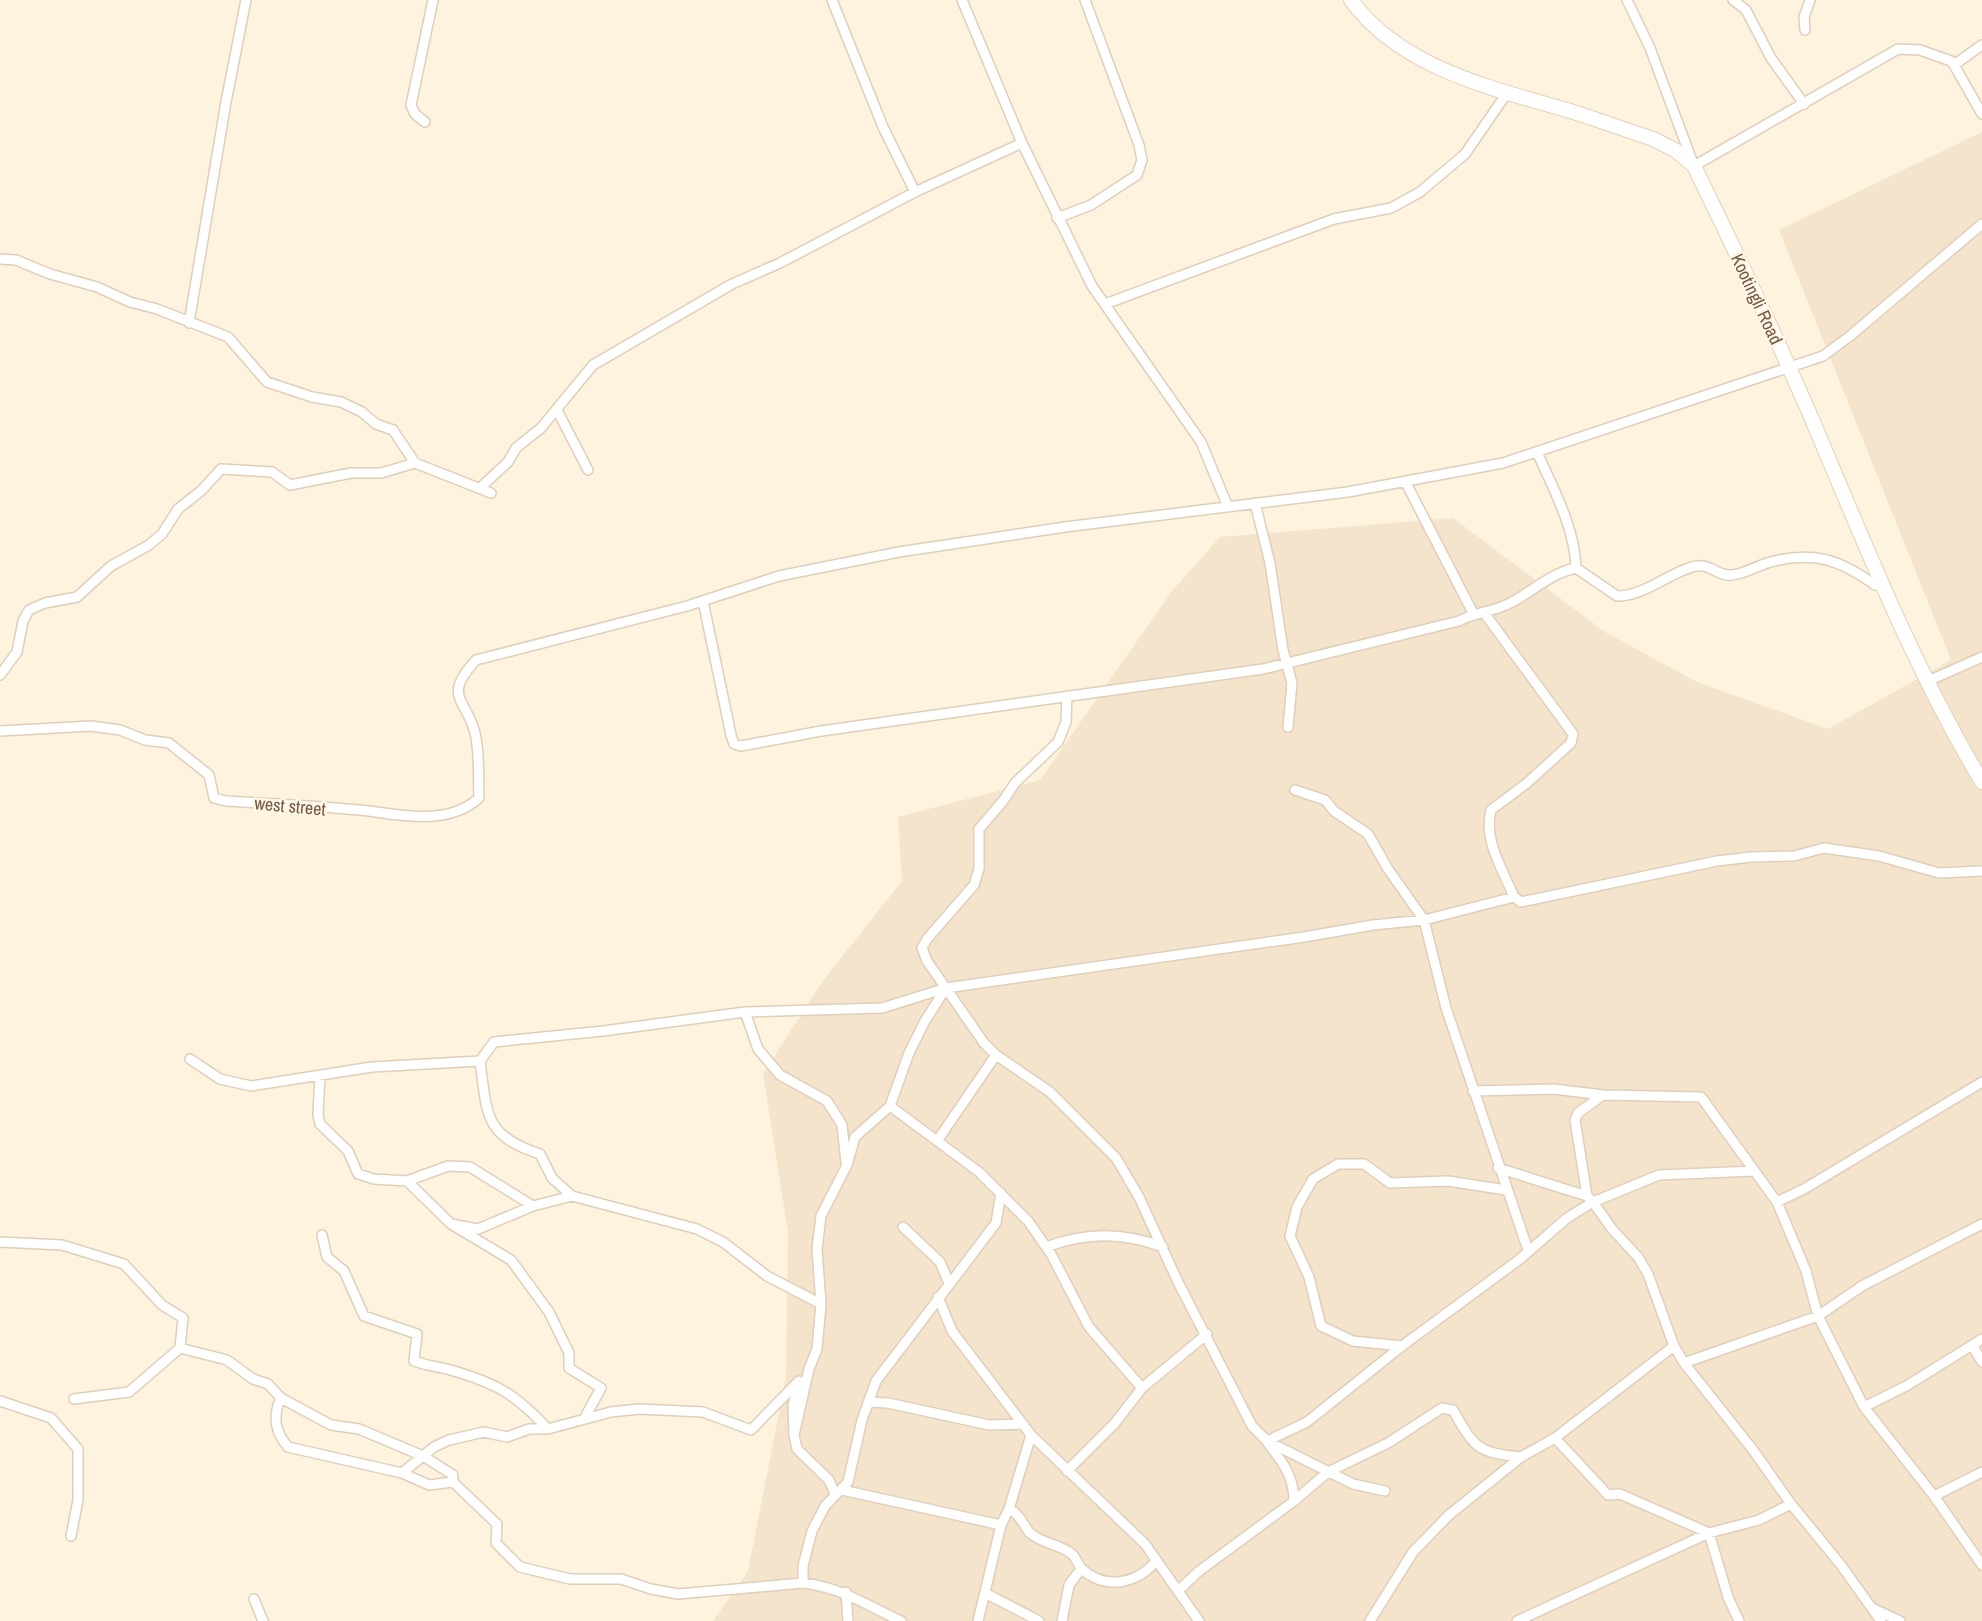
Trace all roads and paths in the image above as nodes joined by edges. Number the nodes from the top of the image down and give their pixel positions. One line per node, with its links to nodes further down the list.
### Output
1 (246, 0): 24 (street)
2 (433, 0): 16 (street)
3 (832, 0): 19 (street)
4 (962, 0): 17 (street)
5 (1085, 0): 20 (street)
6 (1351, 0): 13 (street, Kootingli Road)
7 (1627, 0): 18 (street)
8 (1733, 0): 14 (street)
9 (1810, 0): 10 (street)
10 (1805, 30)
11 (1982, 45): 12 (street)
12 (1954, 65): 14 (street); 15 (street)
13 (1507, 93): 18 (street, Kootingli Road); 23 (street)
14 (1804, 104): 18 (street)
15 (1982, 114)
16 (425, 122)
17 (1022, 143): 19 (street); 20 (street)
18 (1694, 166): 25 (street, Kootingli Road)
19 (915, 192): 26 (street)
20 (1057, 218): 23 (street)
21 (1982, 224): 25 (street)
22 (0, 259): 24 (street)
23 (1105, 304): 34 (street)
24 (189, 323): 28 (street)
25 (1789, 367): 27 (street); 36 (street, Kootingli Road)
26 (557, 410): 29 (street); 31 (street)
27 (1538, 452): 30 (street); 35 (street)
28 (415, 464): 31 (street); 42 (street)
29 (588, 470)
30 (1406, 483): 33 (street); 38 (street)
31 (480, 488): 32 (street)
32 (491, 493)
33 (1255, 503): 34 (street); 41 (street)
34 (1228, 507): 37 (street)
35 (1576, 568): 36 (street); 39 (street)
36 (1881, 584): 43 (street, Kootingli Road)
37 (703, 601): 44 (street); 46 (street, west street)
38 (1473, 613): 39 (street); 41 (street)
39 (1485, 614): 50 (street)
40 (1982, 657): 43 (street)
41 (1287, 664): 44 (street); 45 (street)
42 (0, 675)
43 (1928, 681): 47 (street, Kootingli Road)
44 (1067, 696): 52 (street)
45 (1288, 727)
46 (0, 731)
47 (1982, 782)
48 (1296, 790): 51 (street)
49 (1982, 871): 50 (street)
50 (1514, 897): 51 (street)
51 (1425, 920): 52 (street); 59 (street)
52 (946, 988): 53 (street); 54 (street); 61 (street)
53 (745, 1012): 56 (street); 63 (street)
54 (996, 1055): 62 (street); 79 (street)
55 (190, 1059): 57 (street)
56 (480, 1061): 57 (street); 69 (street)
57 (320, 1076): 66 (street)
58 (1982, 1082): 71 (street)
59 (1473, 1091): 60 (street); 64 (street)
60 (1603, 1095): 65 (street); 70 (street)
61 (890, 1106): 62 (street); 63 (street)
62 (937, 1141): 68 (street)
63 (847, 1165): 83 (street)
64 (1498, 1168): 67 (street); 70 (street)
65 (1754, 1171): 70 (street); 71 (street)
66 (407, 1181): 72 (street); 73 (street)
67 (1506, 1190): 80 (street); 88 (street)
68 (1001, 1192): 78 (street); 81 (street)
69 (572, 1197): 72 (street); 83 (street)
70 (1590, 1199): 80 (street); 89 (street)
71 (1777, 1202): 84 (street)
72 (533, 1206): 73 (street)
73 (451, 1224): 99 (street)
74 (1982, 1224): 84 (street)
75 (903, 1227): 81 (street)
76 (322, 1235): 101 (street)
77 (0, 1242): 90 (street)
78 (1046, 1247): 79 (street); 93 (street)
79 (1163, 1247): 85 (street)
80 (1528, 1250): 88 (street)
81 (949, 1282): 82 (street)
82 (938, 1297): 97 (street); 100 (street)
83 (820, 1304): 102 (street)
84 (1818, 1316): 92 (street); 98 (street)
85 (1207, 1334): 93 (street); 105 (street)
86 (1982, 1339): 87 (street)
87 (1972, 1345): 91 (street); 98 (street)
88 (1402, 1346): 105 (street)
89 (1674, 1346): 92 (street); 104 (street)
90 (180, 1348): 94 (street); 95 (street)
91 (1982, 1362)
92 (1684, 1363): 117 (street)
93 (1142, 1388): 108 (street)
94 (281, 1398): 106 (street); 111 (street)
95 (74, 1399)
96 (0, 1401): 121 (street)
97 (869, 1402): 100 (street); 114 (street)
98 (1864, 1407): 115 (street)
99 (584, 1419): 101 (street); 102 (street)
100 (1023, 1424): 103 (street)
101 (548, 1429): 106 (street)
102 (794, 1435): 114 (street)
103 (1031, 1435): 108 (street); 118 (street)
104 (1555, 1438): 107 (street); 120 (street)
105 (1267, 1441): 109 (street); 116 (street)
106 (423, 1456): 111 (street); 112 (street)
107 (1521, 1457): 109 (street); 139 (street)
108 (1067, 1472): 122 (street)
109 (1328, 1472): 113 (street); 116 (street)
110 (1982, 1472): 115 (street)
111 (402, 1473): 112 (street)
112 (453, 1482): 125 (street)
113 (1385, 1491)
114 (839, 1492): 119 (street); 125 (street)
115 (1934, 1496): 123 (street)
116 (1294, 1501): 126 (street)
117 (1791, 1504): 120 (street); 130 (street)
118 (1009, 1509): 119 (street); 124 (street)
119 (1001, 1525): 128 (street)
120 (1709, 1533): 131 (street); 140 (street)
121 (71, 1536)
122 (1156, 1561): 124 (street); 126 (street)
123 (1982, 1565)
124 (1082, 1569): 137 (street)
125 (803, 1583): 127 (street)
126 (1179, 1590): 138 (street)
127 (846, 1592): 133 (street); 134 (street)
128 (985, 1593): 135 (street); 136 (street)
129 (254, 1599): 132 (street)
130 (1872, 1608): 141 (street); 142 (street)
131 (1736, 1620)
132 (263, 1621)
133 (848, 1621)
134 (901, 1621)
135 (978, 1621)
136 (1040, 1621)
137 (1062, 1621)
138 (1198, 1621)
139 (1370, 1621)
140 (1517, 1621)
141 (1881, 1621)
142 (1900, 1621)

